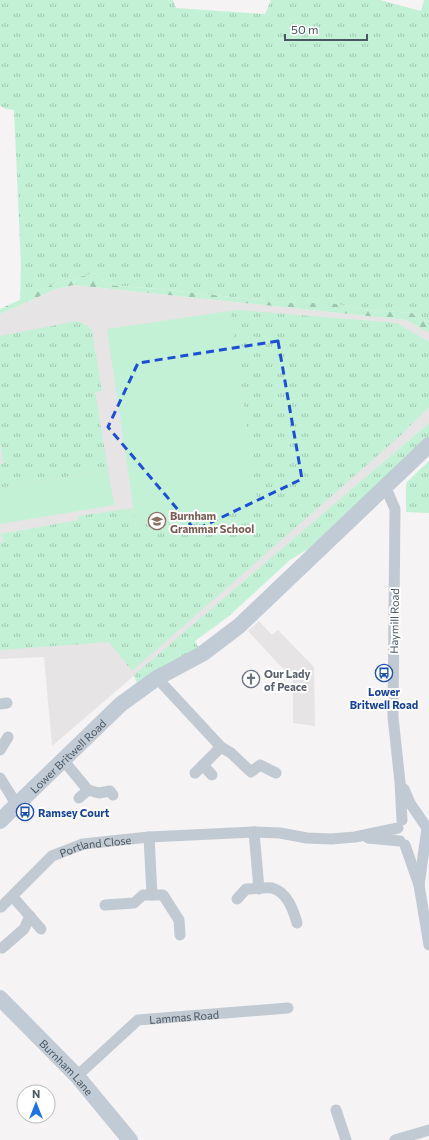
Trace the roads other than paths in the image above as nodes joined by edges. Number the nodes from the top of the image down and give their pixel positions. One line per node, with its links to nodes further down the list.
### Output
1 (429, 445): 2 (street, Lower Britwell Road)
2 (385, 486): 3 (street, Lower Britwell Road); 13 (street, Haymill Road)
3 (158, 678): 5 (street); 7 (street, Lower Britwell Road)
4 (8, 737): 6 (street)
5 (220, 747): 8 (street); 10 (street)
6 (0, 750)
7 (63, 760): 14 (street); 17 (street, Lower Britwell Road)
8 (203, 765): 9 (street); 11 (street)
9 (194, 773)
10 (276, 773)
11 (212, 774)
12 (0, 778): 17 (street)
13 (400, 782): 19 (street, Haymill Road); 20 (street, Haymill Road)
14 (88, 790): 15 (street); 16 (street)
15 (113, 795)
16 (79, 798)
17 (17, 805): 18 (street, Lower Britwell Road)
18 (0, 821)
19 (424, 822): 20 (street); 24 (street, Haymill Road)
20 (400, 824): 23 (street, Portland Close); 25 (street, Haymill Road)
21 (254, 832): 22 (street, Portland Close); 23 (street, Portland Close); 27 (street)
22 (149, 837): 28 (street, Portland Close); 29 (street, Portland Close)
23 (355, 837): 25 (street, Portland Close)
24 (426, 838): 25 (street); 26 (street, Haymill Road)
25 (403, 843): 26 (street, Haymill Road)
26 (419, 884): 37 (street, Haymill Road)
27 (259, 889): 30 (street); 34 (street)
28 (152, 895): 31 (street); 36 (street)
29 (13, 897): 32 (street, Portland Close); 33 (street)
30 (237, 899)
31 (105, 904)
32 (1, 907)
33 (30, 916): 35 (street); 38 (street)
34 (297, 923)
35 (41, 929)
36 (180, 935)
37 (429, 944)
38 (2, 948)
39 (0, 998): 41 (street, Burnham Lane)
40 (288, 1008): 41 (street, Lammas Road)
41 (77, 1076): 44 (street, Burnham Lane)
42 (336, 1110): 45 (street)
43 (429, 1130): 46 (street)
44 (130, 1140)
45 (346, 1140)
46 (395, 1140)

